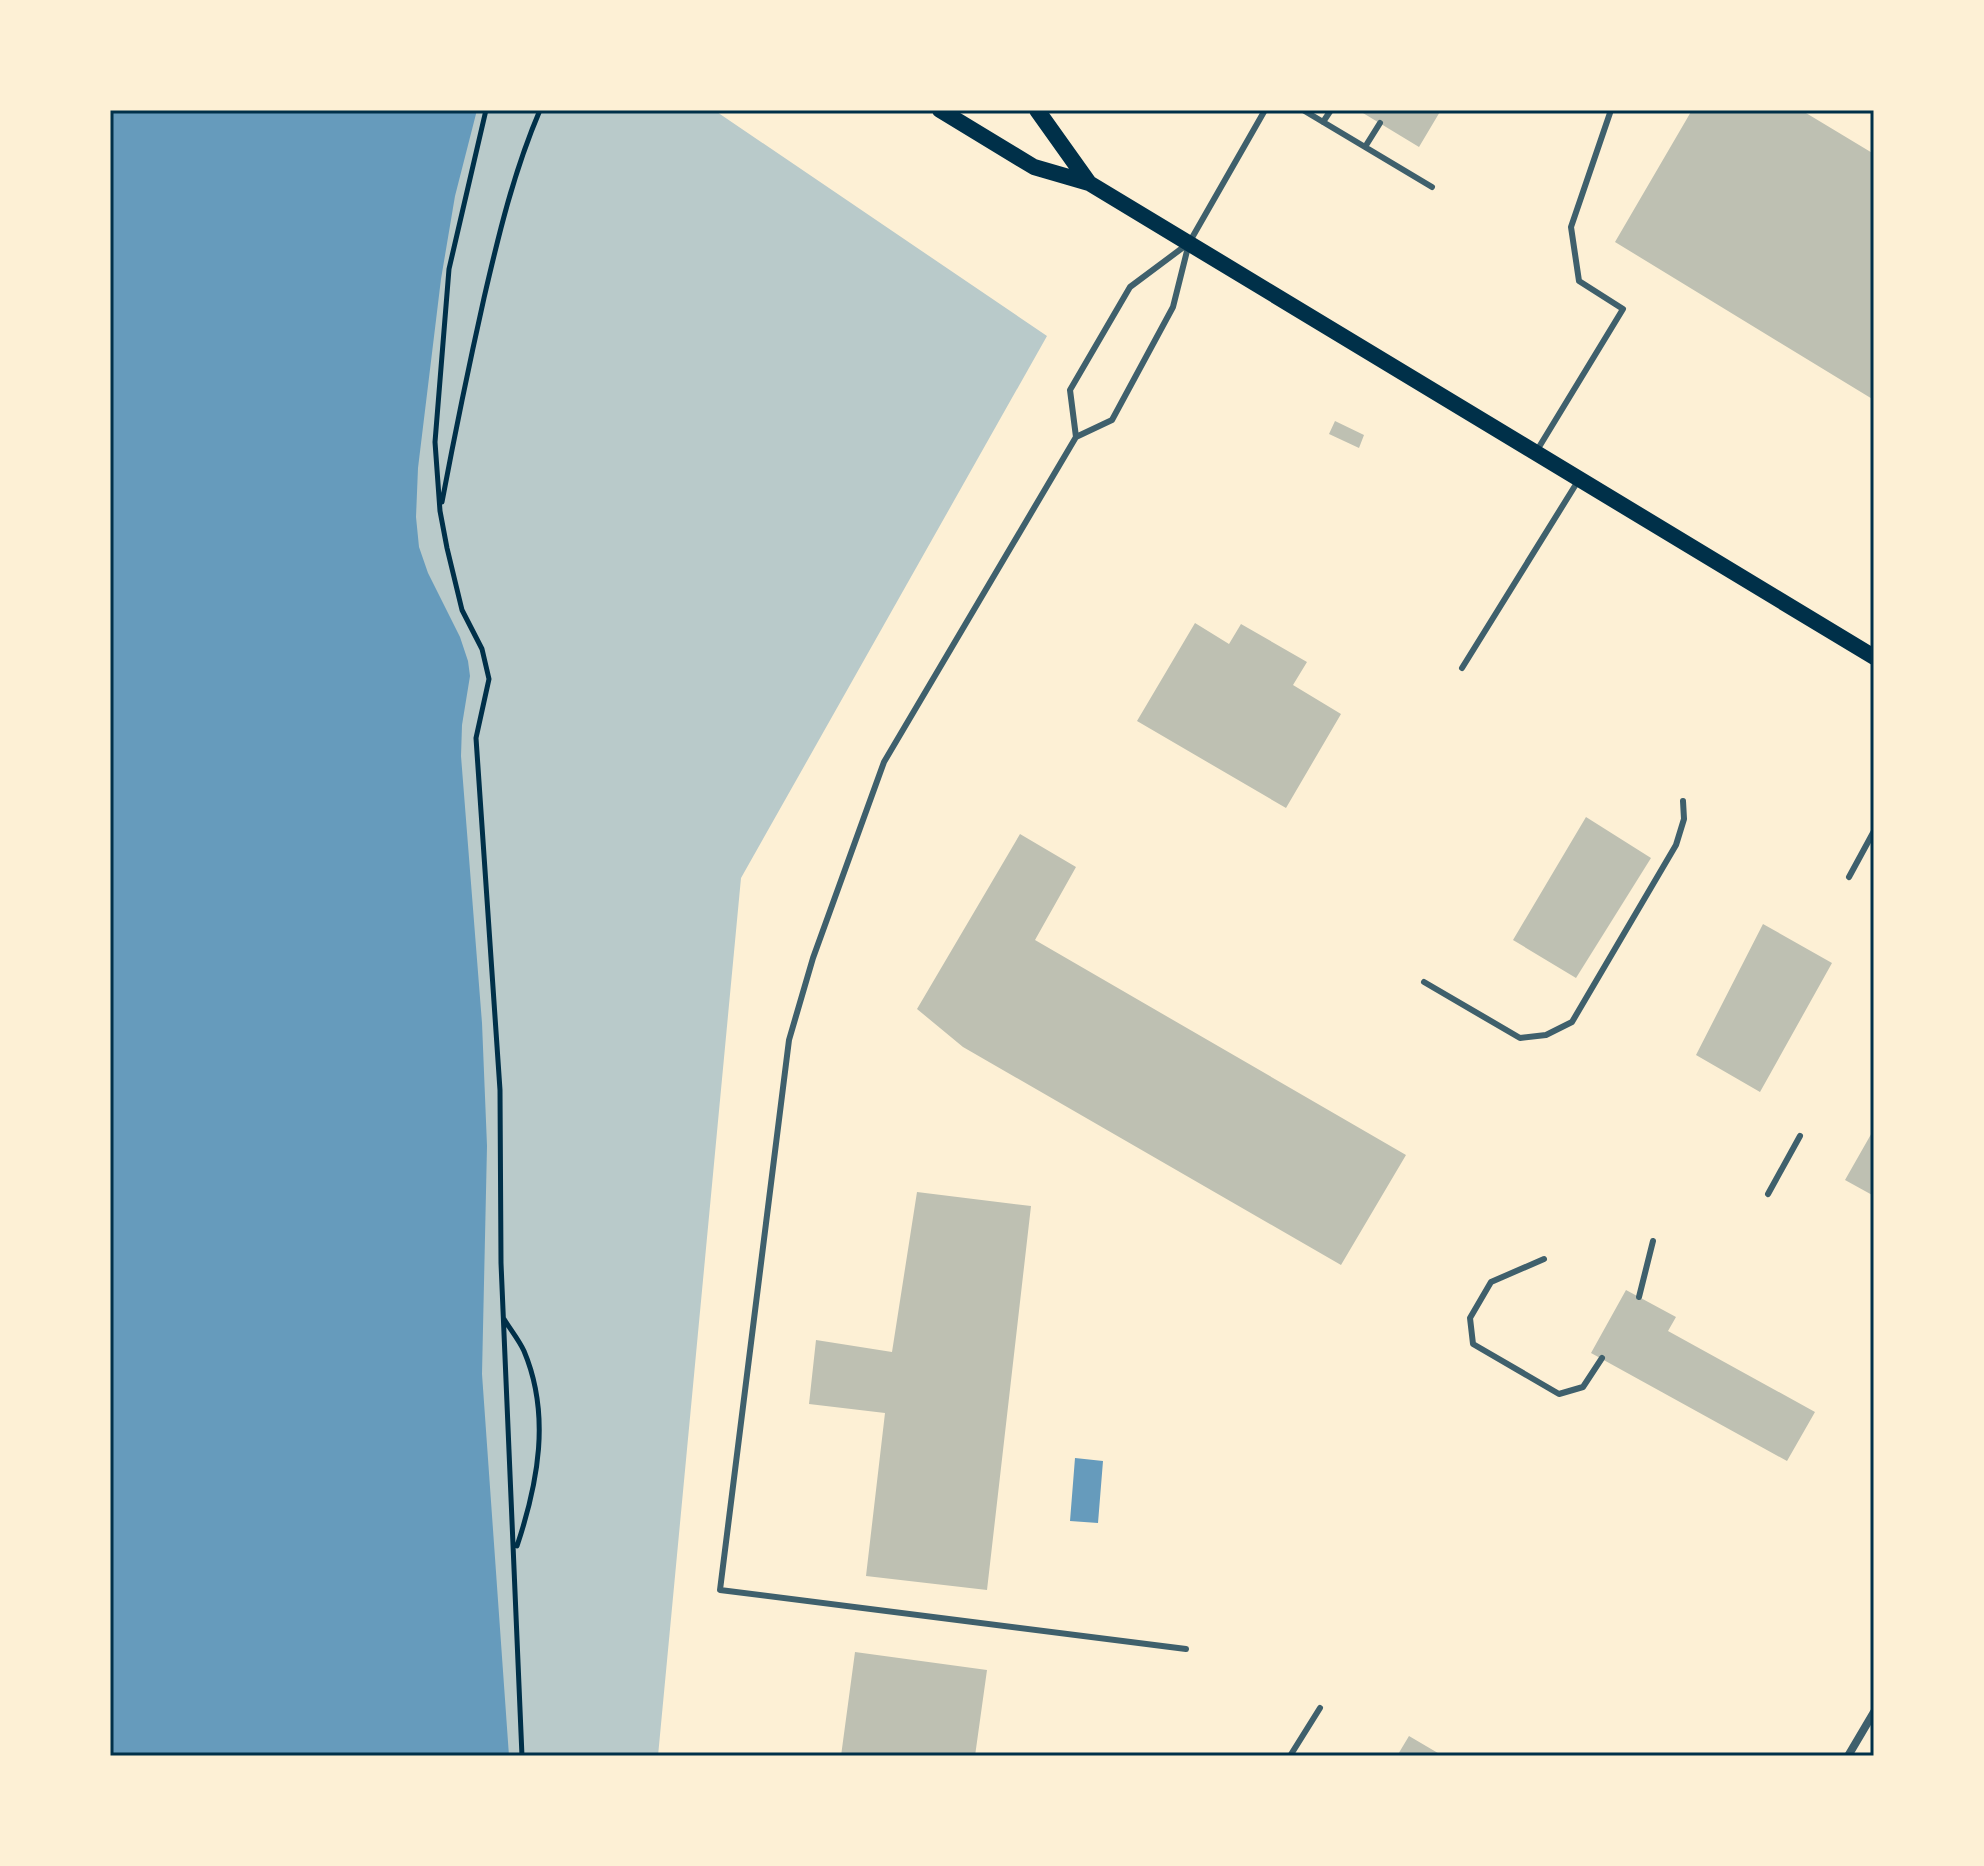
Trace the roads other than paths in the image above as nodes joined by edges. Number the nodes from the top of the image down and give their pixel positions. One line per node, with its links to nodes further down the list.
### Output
1 (940, 110): 10 (main road)
2 (1037, 110): 10 (main road)
3 (1265, 110): 12 (lane)
4 (1303, 110): 7 (lane)
5 (1331, 110): 7 (lane)
6 (1611, 110): 14 (lane)
7 (1323, 122): 9 (lane)
8 (1380, 123): 9 (lane)
9 (1365, 147): 11 (lane)
10 (1089, 183): 12 (main road)
11 (1432, 187)
12 (1189, 243): 13 (lane); 13 (lane); 14 (main road)
13 (1076, 437): 28 (lane)
14 (1536, 452): 15 (main road)
15 (1580, 478): 16 (main road); 17 (lane)
16 (1874, 657)
17 (1462, 668)
18 (1683, 801): 21 (lane)
19 (1874, 831): 20 (lane)
20 (1849, 877)
21 (1424, 982)
22 (1800, 1136): 23 (lane)
23 (1768, 1194)
24 (1653, 1241): 26 (lane)
25 (1544, 1259): 27 (lane)
26 (1639, 1297)
27 (1602, 1358)
28 (1186, 1649)
29 (1320, 1708): 31 (lane)
30 (1874, 1712): 32 (street)
31 (1290, 1756)
32 (1848, 1756)

